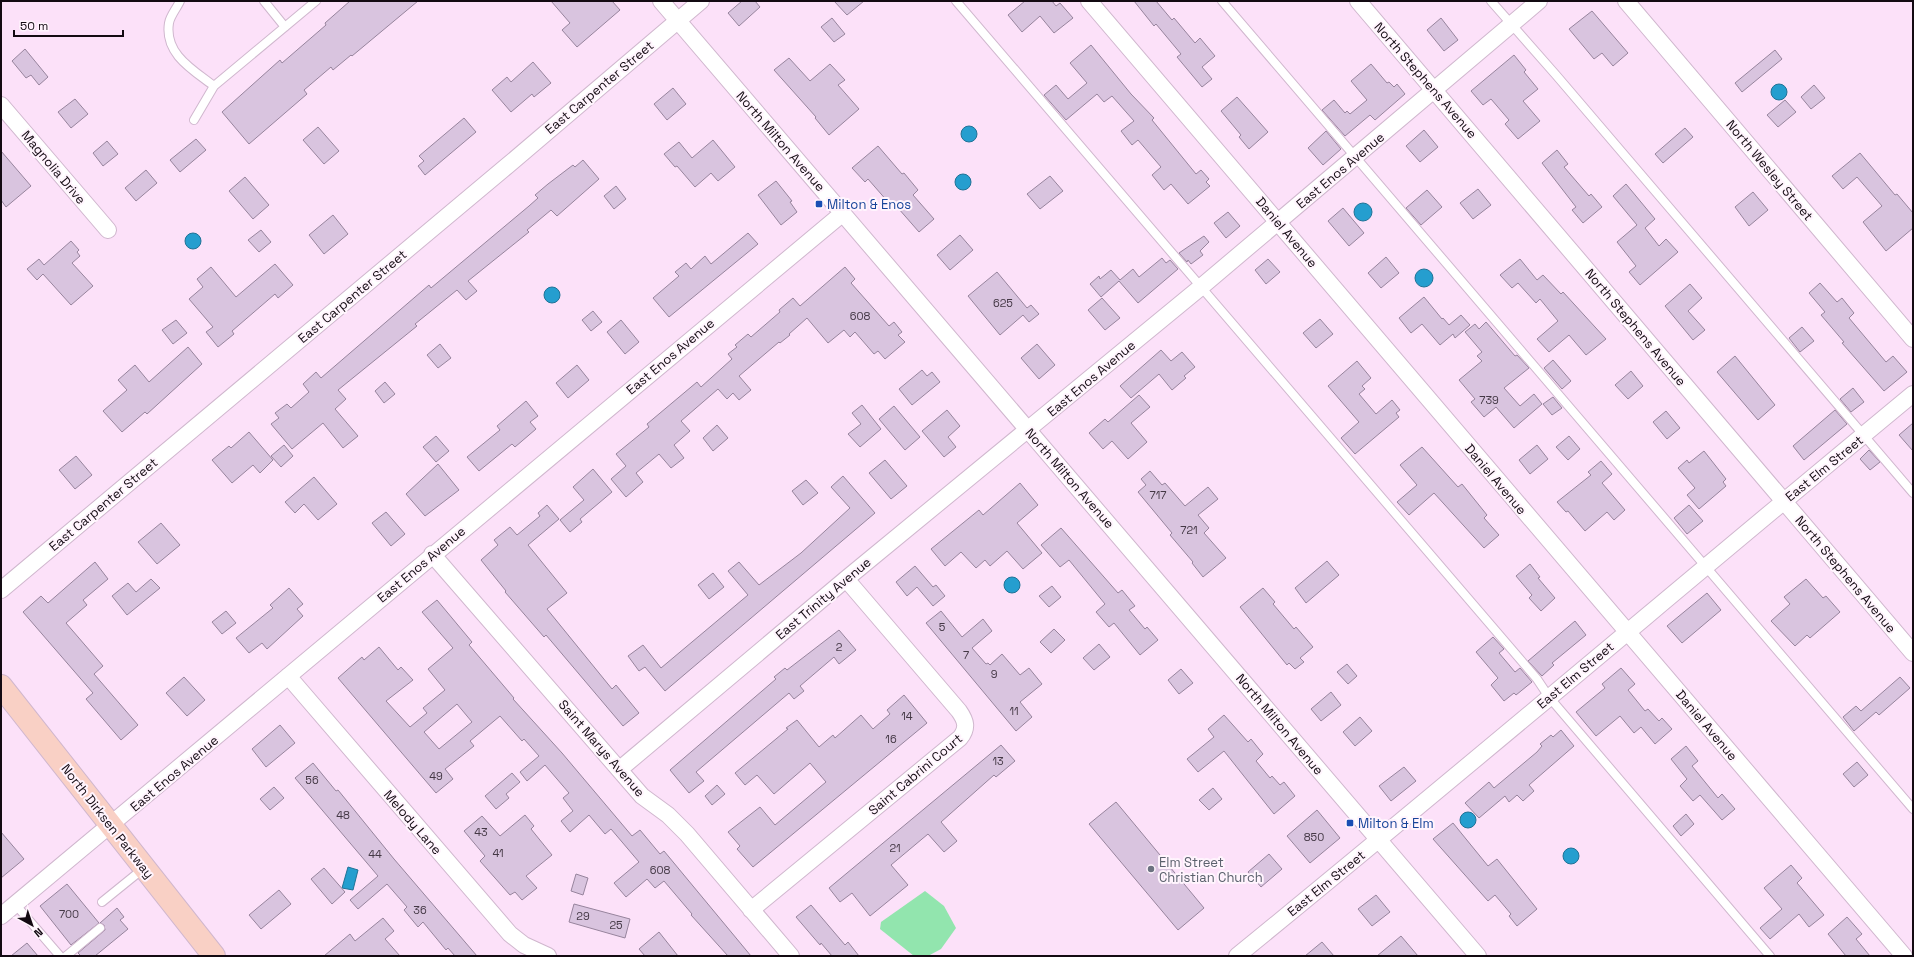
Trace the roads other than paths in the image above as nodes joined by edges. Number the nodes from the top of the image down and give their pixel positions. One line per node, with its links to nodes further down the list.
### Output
1 (180, 1): 16 (lane)
2 (264, 1): 15 (lane)
3 (316, 1): 15 (lane)
4 (661, 1): 13 (street, North Milton Avenue)
5 (701, 1): 13 (street, East Carpenter Street)
6 (956, 1): 24 (lane)
7 (1089, 1): 22 (street, Daniel Avenue)
8 (1222, 1): 20 (lane)
9 (1358, 1): 17 (street, North Stephens Avenue)
10 (1491, 1): 14 (lane)
11 (1539, 1): 14 (street, East Enos Avenue)
12 (1626, 1): 25 (street, North Wesley Street)
13 (678, 20): 21 (street, North Milton Avenue); 34 (street, East Carpenter Street)
14 (1511, 24): 17 (street, East Enos Avenue); 28 (lane)
15 (285, 26): 16 (lane)
16 (214, 86): 19 (lane)
17 (1434, 89): 20 (street, East Enos Avenue); 30 (street, North Stephens Avenue)
18 (1, 105): 23 (street, Magnolia Drive)
19 (194, 120)
20 (1356, 157): 22 (street, East Enos Avenue); 32 (lane)
21 (843, 213): 27 (street, North Milton Avenue); 31 (street, East Enos Avenue)
22 (1278, 222): 24 (street, East Enos Avenue); 35 (street, Daniel Avenue)
23 (108, 230)
24 (1201, 287): 27 (street, East Enos Avenue); 39 (lane)
25 (1913, 339)
26 (1913, 394): 28 (street, East Elm Street)
27 (1028, 429): 33 (street, East Trinity Avenue); 43 (street, North Milton Avenue)
28 (1864, 435): 29 (lane); 30 (street, East Elm Street)
29 (1913, 493)
30 (1784, 500): 32 (street, East Elm Street); 36 (street, North Stephens Avenue)
31 (432, 554): 37 (street, East Enos Avenue); 40 (street, Saint Marys Avenue)
32 (1705, 566): 35 (street, East Elm Street); 41 (lane)
33 (846, 579): 40 (street, East Trinity Avenue); 47 (street, Saint Cabrini Court)
34 (1, 590)
35 (1628, 631): 39 (street, East Elm Street); 58 (street, Daniel Avenue)
36 (1913, 653)
37 (288, 676): 42 (street, East Enos Avenue); 53 (street, Melody Lane)
38 (1, 686): 42 (main road, North Dirksen Parkway)
39 (1549, 697): 43 (street, East Elm Street); 57 (lane)
40 (620, 769): 47 (street, Saint Marys Avenue)
41 (1913, 808)
42 (111, 825): 44 (main road, North Dirksen Parkway); 46 (street, East Enos Avenue)
43 (1379, 840): 55 (street, East Elm Street); 56 (street, North Milton Avenue)
44 (144, 868): 45 (lane); 52 (main road, North Dirksen Parkway)
45 (102, 902)
46 (15, 904): 48 (street, East Enos Avenue); 50 (lane)
47 (752, 910): 54 (street, Saint Marys Avenue)
48 (1, 916)
49 (100, 928): 51 (lane)
50 (60, 956)
51 (66, 956)
52 (214, 956)
53 (548, 956)
54 (791, 956)
55 (1237, 956)
56 (1478, 956)
57 (1770, 956)
58 (1904, 956)

